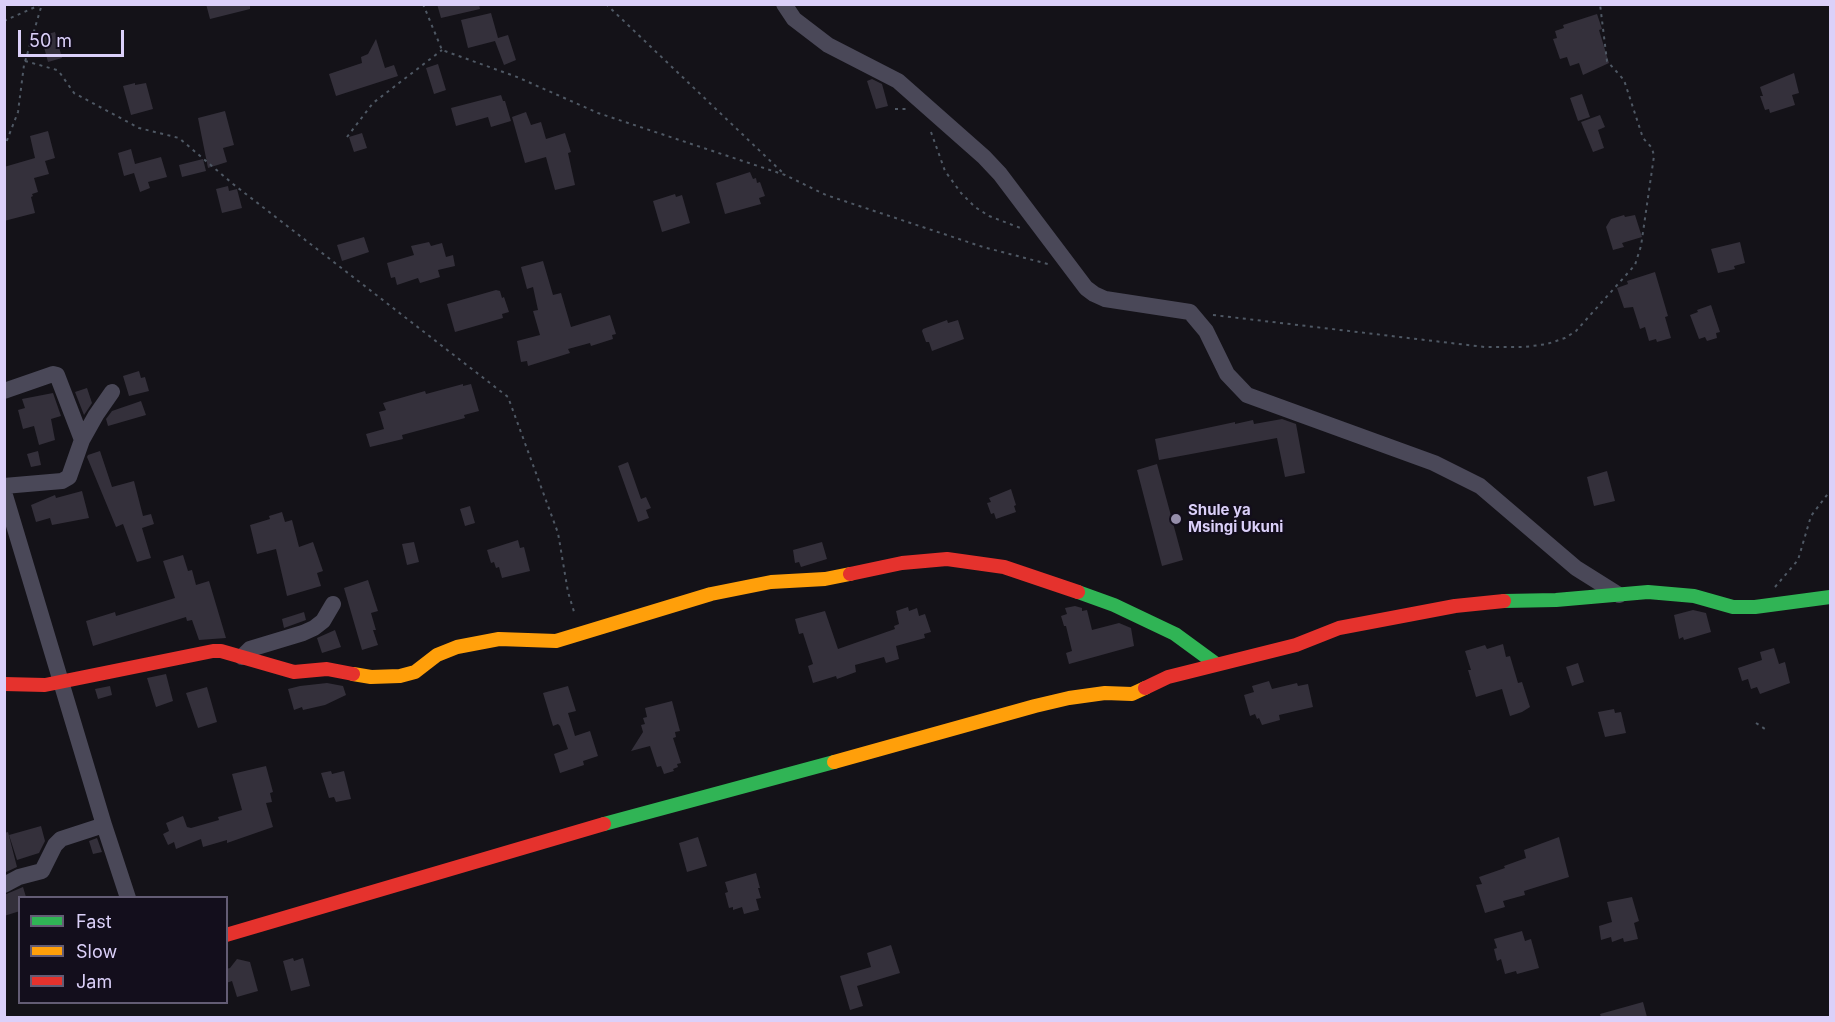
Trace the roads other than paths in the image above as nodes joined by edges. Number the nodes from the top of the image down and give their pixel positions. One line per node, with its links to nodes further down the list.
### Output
1 (784, 4): 7 (street)
2 (4, 391): 4 (street)
3 (112, 392): 4 (street)
4 (82, 440): 5 (street)
5 (4, 486)
6 (4, 492): 12 (street)
7 (1619, 595): 8 (street); 11 (street)
8 (1830, 597)
9 (333, 604): 10 (street)
10 (243, 657): 11 (street); 12 (street)
11 (1216, 664): 17 (street)
12 (61, 681): 13 (street); 14 (street)
13 (4, 684)
14 (104, 825): 15 (street); 16 (street)
15 (4, 885)
16 (128, 896)
17 (228, 934)

